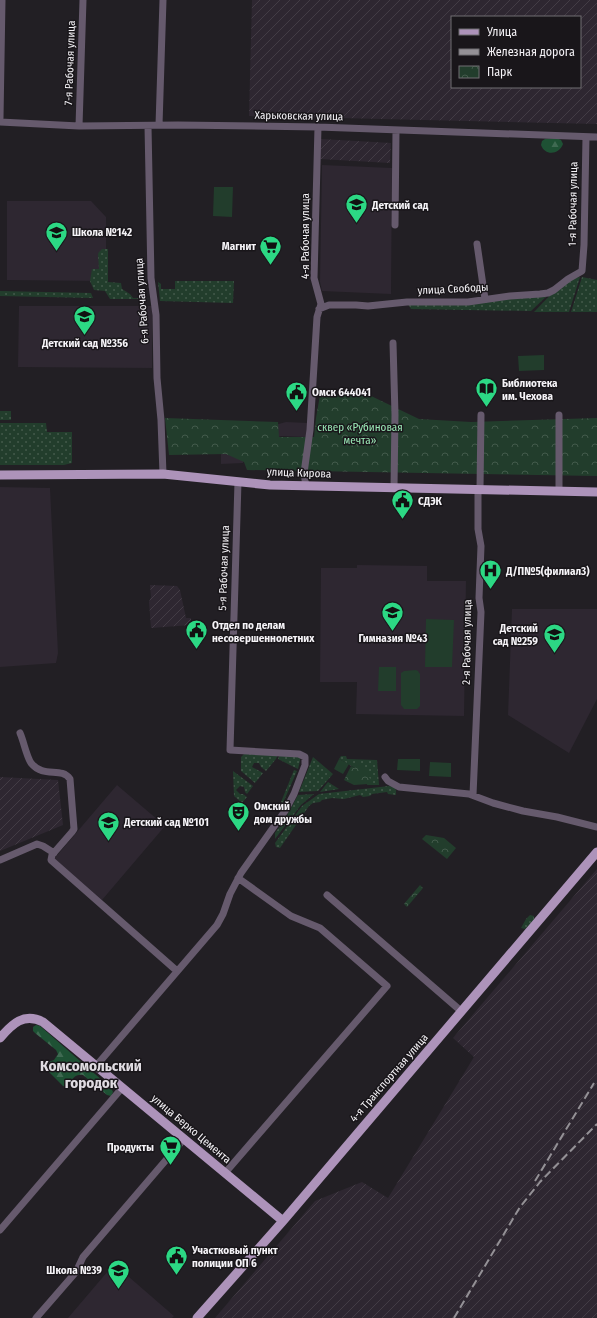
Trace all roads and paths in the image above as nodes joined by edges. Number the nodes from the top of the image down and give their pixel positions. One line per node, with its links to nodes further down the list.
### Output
1 (2, 0): 4 (street)
2 (83, 0): 7 (street, 7-я Рабочая улица)
3 (163, 0): 6 (street)
4 (0, 118)
5 (0, 122): 7 (street, Харьковская улица)
6 (159, 125): 8 (street, Харьковская улица); 9 (street, Харьковская улица)
7 (79, 126): 8 (street, Харьковская улица)
8 (148, 126): 21 (street, 6-я Рабочая улица)
9 (318, 127): 10 (street, Харьковская улица); 17 (street, 4-я Рабочая улица)
10 (396, 130): 11 (street, Харьковская улица); 13 (street)
11 (586, 136): 12 (street, Харьковская улица); 15 (street, 1-я Рабочая улица)
12 (597, 137)
13 (395, 224)
14 (477, 244): 16 (street)
15 (582, 271): 16 (street, улица Свободы)
16 (485, 299): 17 (street, улица Свободы)
17 (319, 309): 24 (street, 4-я Рабочая улица)
18 (393, 343): 25 (street)
19 (481, 415): 26 (street, 2-я Рабочая улица)
20 (559, 415): 27 (street)
21 (163, 474): 22 (main road, улица Кирова); 23 (main road, улица Кирова)
22 (0, 475)
23 (238, 482): 24 (main road, улица Кирова); 36 (street, 5-я Рабочая улица)
24 (306, 486): 25 (main road, улица Кирова)
25 (394, 488): 26 (main road, улица Кирова)
26 (479, 489): 27 (main road, улица Кирова); 31 (street, 2-я Рабочая улица)
27 (559, 491): 28 (main road, улица Кирова)
28 (597, 492)
29 (20, 733): 34 (street)
30 (385, 777): 31 (street)
31 (473, 795): 32 (street)
32 (597, 827)
33 (597, 852): 39 (main road, 4-я Транспортная улица)
34 (54, 853): 35 (street); 38 (street)
35 (0, 860)
36 (238, 878): 38 (street); 44 (street)
37 (327, 896): 39 (street)
38 (177, 971): 41 (street)
39 (461, 1012): 45 (main road, 4-я Транспортная улица)
40 (1, 1034): 41 (main road, улица Берко Цемента)
41 (96, 1066): 42 (main road, улица Берко Цемента)
42 (122, 1088): 43 (main road, улица Берко Цемента); 46 (street)
43 (184, 1139): 44 (main road, улица Берко Цемента); 47 (street)
44 (225, 1173): 45 (main road, улица Берко Цемента)
45 (283, 1221): 48 (main road, 4-я Транспортная улица)
46 (0, 1230)
47 (36, 1318)
48 (197, 1318)

